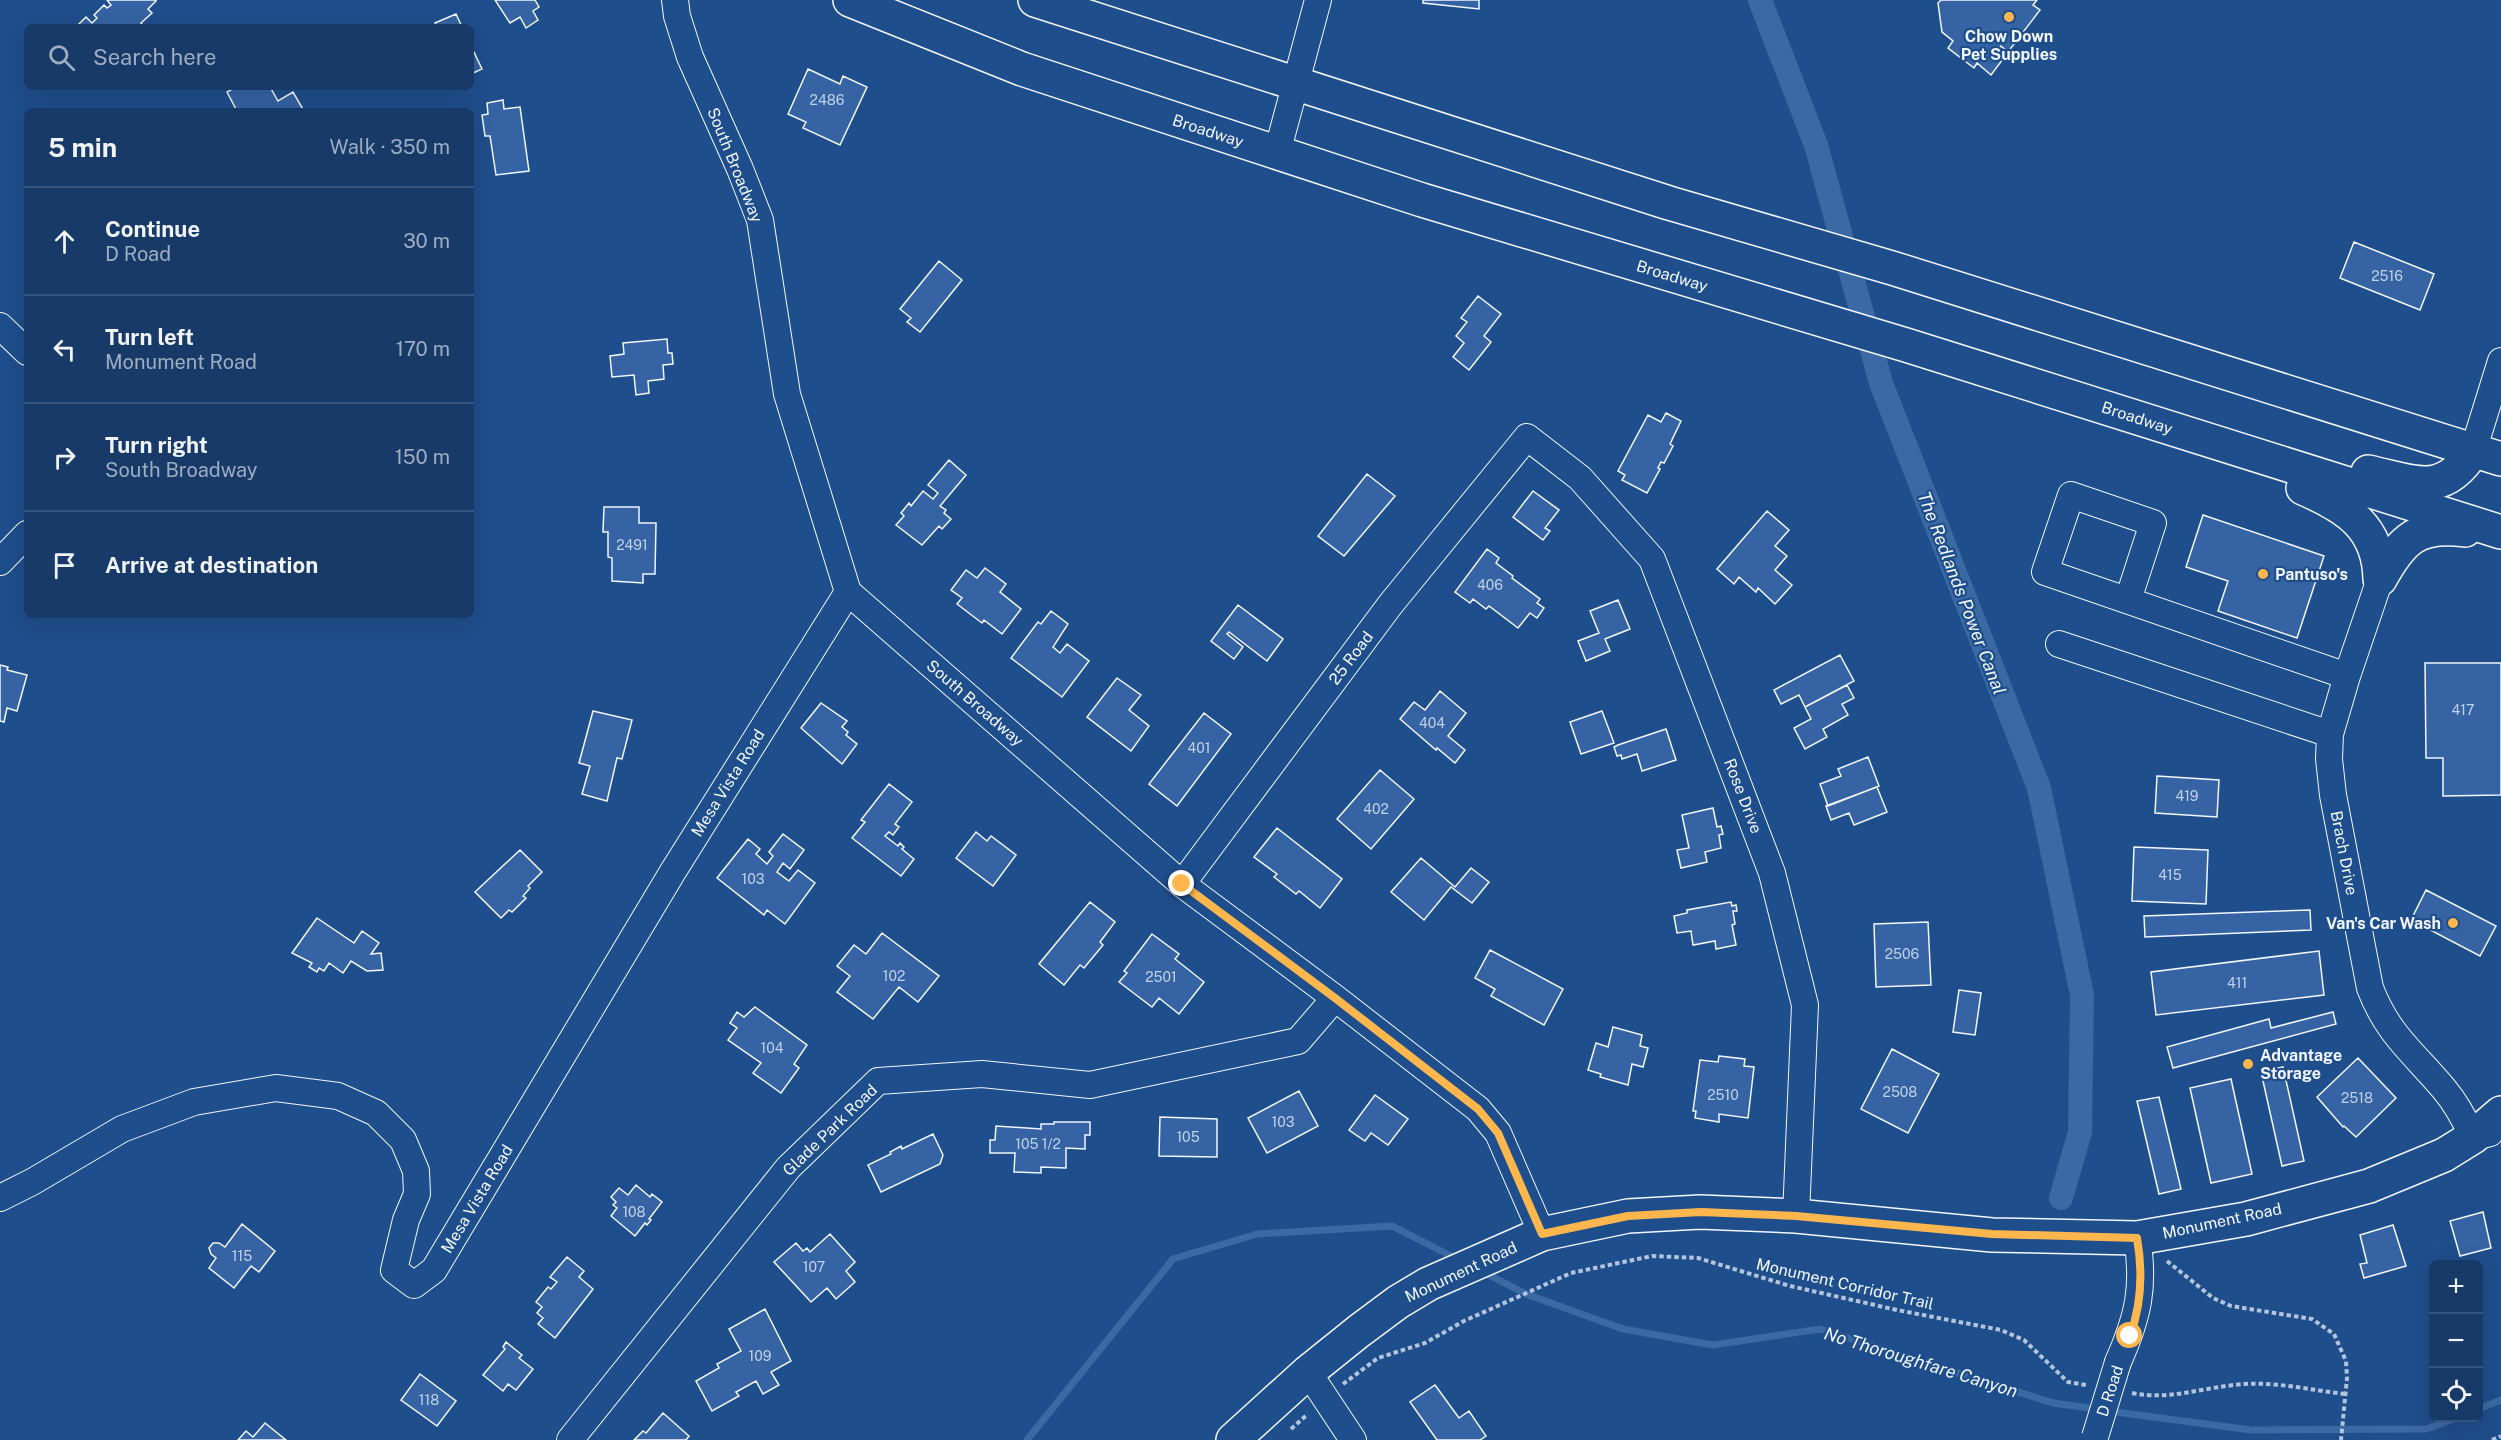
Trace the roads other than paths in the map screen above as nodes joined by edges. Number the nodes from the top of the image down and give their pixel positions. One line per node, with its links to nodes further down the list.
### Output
1 (675, 0): 19 (street, South Broadway)
2 (850, 0): 6 (main road, Broadway)
3 (897, 0): 6 (main road)
4 (1035, 0): 7 (main road)
5 (1318, 0): 7 (street)
6 (1057, 81): 8 (main road, Broadway)
7 (1295, 83): 8 (street); 14 (main road)
8 (1277, 153): 12 (main road, Broadway)
9 (0, 326): 10 (street)
10 (24, 349)
11 (2501, 361): 14 (street)
12 (2164, 427): 14 (main road); 15 (main road, Broadway); 18 (main road)
13 (1527, 437): 24 (street, 25 Road); 29 (street, Rose Drive)
14 (2487, 455)
15 (2501, 534): 18 (main road)
16 (24, 537): 17 (street)
17 (0, 562)
18 (2380, 579): 22 (street, Brach Drive)
19 (848, 592): 24 (street, South Broadway); 28 (street, Mesa Vista Road)
20 (2128, 600): 20 (street); 22 (street)
21 (2059, 644): 23 (street)
22 (2347, 676): 23 (street, Brach Drive)
23 (2330, 734): 27 (street, Brach Drive)
24 (1182, 884): 25 (street, South Broadway)
25 (1335, 998): 30 (street, South Broadway); 34 (street, Glade Park Road)
26 (2501, 1113): 27 (main road, Monument Road)
27 (2487, 1134): 31 (main road, Monument Road)
28 (0, 1198)
29 (1796, 1216): 30 (main road, Monument Road); 31 (main road, Monument Road)
30 (1542, 1234): 32 (main road, Monument Road)
31 (2137, 1238): 33 (street, D Road, bridge)
32 (1308, 1372): 35 (main road, Monument Road); 36 (street)
33 (2095, 1439)
34 (570, 1440)
35 (1233, 1440)
36 (1353, 1440)

